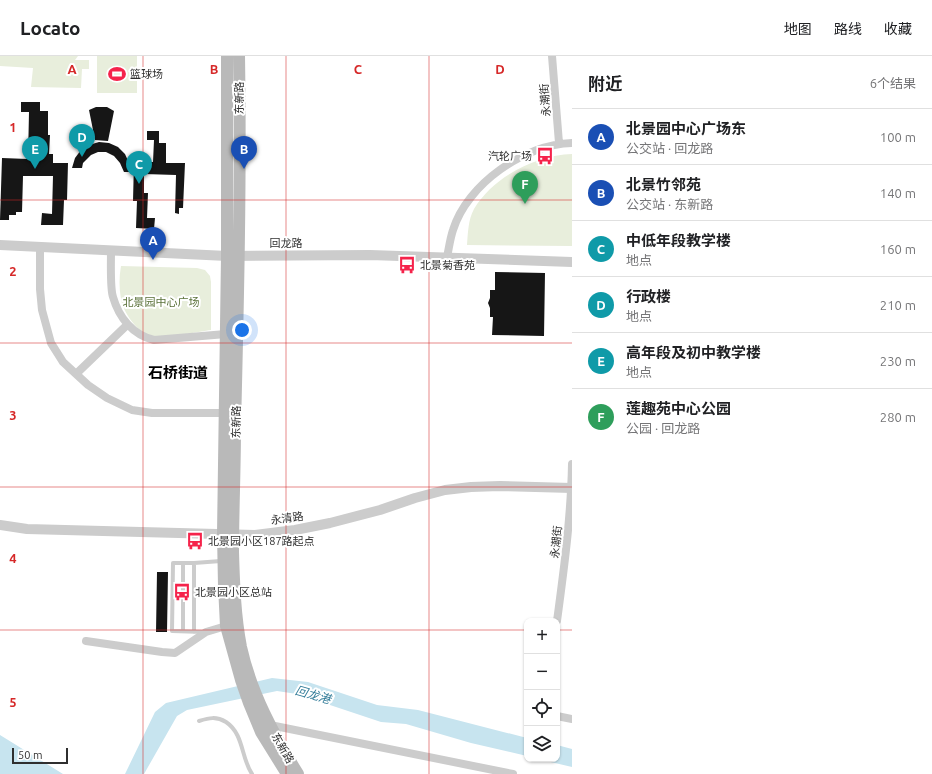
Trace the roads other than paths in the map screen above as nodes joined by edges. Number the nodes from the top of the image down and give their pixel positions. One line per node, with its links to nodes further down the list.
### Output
1 (227, 56): 9 (main road, 东新路)
2 (239, 56): 9 (main road, 东新路)
3 (552, 56): 4 (street, 永潮街)
4 (559, 143): 5 (street); 10 (street)
5 (572, 143)
6 (0, 245): 7 (street, 回龙路)
7 (40, 247): 8 (street, 回龙路); 14 (street)
8 (111, 251): 9 (street, 回龙路); 12 (street)
9 (233, 256): 10 (street, 回龙路); 13 (main road, 东新路); 19 (main road, 东新路)
10 (448, 257): 11 (street, 回龙路)
11 (572, 262)
12 (127, 325): 13 (street); 14 (street)
13 (226, 334): 15 (main road, 东新路)
14 (76, 374): 15 (street)
15 (225, 413): 19 (main road, 东新路)
16 (572, 464): 17 (street, 永潮街)
17 (572, 488): 19 (street, 永清路); 23 (street, 永潮街)
18 (0, 525): 19 (street, 永清路)
19 (228, 534): 20 (main road, 东新路); 29 (main road, 东新路)
20 (224, 561): 22 (lane); 24 (main road, 东新路)
21 (183, 563): 22 (lane); 25 (lane); 25 (lane)
22 (194, 563): 26 (lane)
23 (557, 618)
24 (226, 626): 27 (street); 29 (main road, 东新路)
25 (183, 631): 26 (lane)
26 (194, 632): 27 (lane)
27 (206, 632): 28 (street)
28 (86, 641)
29 (246, 679): 30 (main road, 东新路)
30 (253, 701): 34 (main road, 东新路); 36 (main road, 东新路)
31 (560, 717): 32 (street)
32 (572, 719)
33 (199, 721): 35 (lane)
34 (270, 724): 37 (main road, 东新路); 38 (street)
35 (252, 774)
36 (287, 774)
37 (298, 774)
38 (513, 774)

